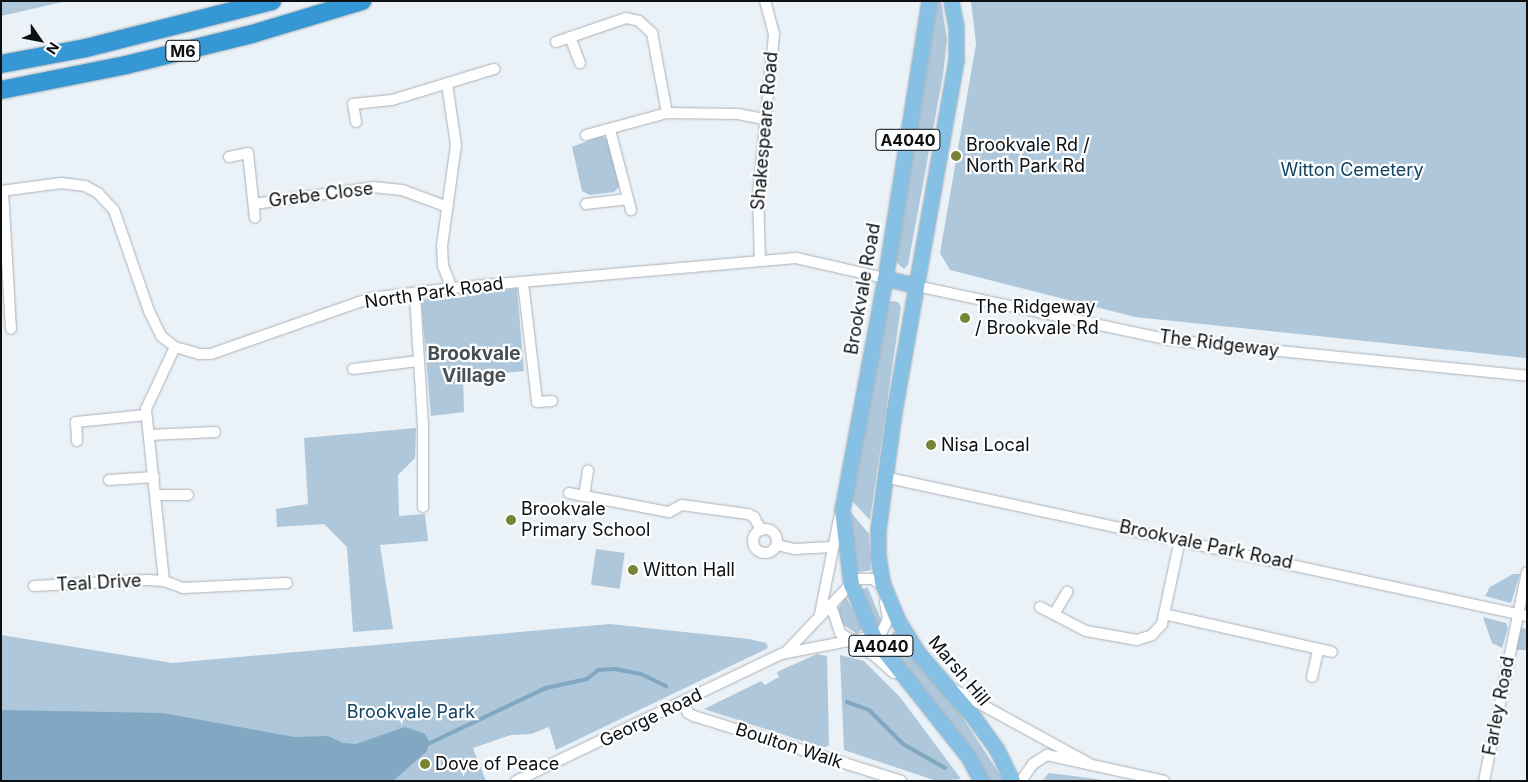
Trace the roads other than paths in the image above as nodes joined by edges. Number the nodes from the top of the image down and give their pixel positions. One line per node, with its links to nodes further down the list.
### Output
1 (272, 1): 9 (highway, M6)
2 (362, 1): 12 (highway, M6)
3 (765, 1): 14 (street, Shakespeare Road)
4 (929, 1): 27 (main road, Brookvale Road / A4040)
5 (951, 1): 29 (main road, A4040)
6 (570, 38): 7 (street); 8 (street); 13 (street)
7 (556, 42)
8 (580, 62)
9 (1, 64)
10 (494, 69): 11 (street)
11 (447, 84): 15 (street); 23 (street)
12 (1, 90)
13 (667, 113): 14 (street); 16 (street)
14 (764, 119): 26 (street, Shakespeare Road)
15 (356, 122)
16 (610, 130): 17 (street); 20 (street)
17 (586, 135)
18 (229, 158): 21 (street, Grebe Close)
19 (2, 191): 32 (street); 33 (street)
20 (628, 199): 22 (street); 24 (street)
21 (254, 204): 23 (street, Grebe Close); 25 (street, Grebe Close)
22 (586, 204)
23 (445, 206): 30 (street)
24 (631, 210)
25 (255, 218)
26 (760, 261): 27 (street, North Park Road); 28 (street, North Park Road)
27 (885, 278): 29 (main road); 51 (main road, Brookvale Road / A4040)
28 (523, 282): 30 (street, North Park Road); 37 (street)
29 (916, 286): 36 (street, The Ridgeway); 44 (main road, A4040)
30 (452, 288): 31 (street, North Park Road)
31 (415, 295): 33 (street, North Park Road); 34 (street)
32 (11, 329)
33 (175, 347): 38 (street, Teal Drive)
34 (418, 361): 35 (street); 50 (street)
35 (353, 369)
36 (1527, 376)
37 (552, 401)
38 (146, 415): 40 (street, Teal Drive); 41 (street)
39 (215, 432): 40 (street)
40 (150, 435): 43 (street, Teal Drive)
41 (77, 441)
42 (588, 470): 49 (street)
43 (154, 477): 45 (street); 47 (street, Teal Drive)
44 (884, 477): 53 (street, Brookvale Park Road); 58 (main road, A4040)
45 (109, 480)
46 (569, 493): 49 (street)
47 (156, 495): 48 (street); 57 (street, Teal Drive)
48 (188, 495)
49 (584, 496): 52 (street)
50 (423, 507)
51 (842, 510): 55 (street); 60 (main road, Brookvale Road / A4040)
52 (761, 530): 54 (street); 54 (street)
53 (1180, 539): 67 (street); 68 (street, Brookvale Park Road)
54 (777, 545): 55 (street)
55 (832, 547): 65 (street)
56 (1527, 572): 68 (street, Farley Road)
57 (164, 581): 59 (street, Teal Drive); 61 (street, Teal Drive)
58 (882, 582): 60 (street); 69 (street); 75 (main road, Marsh Hill / A4040)
59 (287, 583)
60 (851, 584): 63 (street, George Road); 69 (main road, A4040)
61 (34, 586)
62 (1067, 592): 66 (street)
63 (831, 605): 65 (street, George Road); 70 (street)
64 (1040, 608): 66 (street)
65 (820, 614): 73 (street, George Road)
66 (1054, 614): 67 (street)
67 (1164, 614): 71 (street)
68 (1522, 615): 85 (street, Farley Road)
69 (874, 638): 70 (street, George Road); 76 (main road, A4040)
70 (848, 641): 73 (street, George Road); 76 (street)
71 (1318, 651): 72 (street); 74 (street)
72 (1332, 652)
73 (786, 653): 77 (street, George Road)
74 (1312, 677)
75 (950, 687): 78 (street); 82 (main road, Marsh Hill / A4040)
76 (925, 700): 81 (main road, A4040)
77 (684, 703): 79 (street, George Road); 80 (street, Boulton Walk)
78 (1090, 764): 83 (street); 84 (street)
79 (516, 781)
80 (901, 781)
81 (981, 781)
82 (1012, 781)
83 (1021, 781)
84 (1164, 781)
85 (1484, 781)

